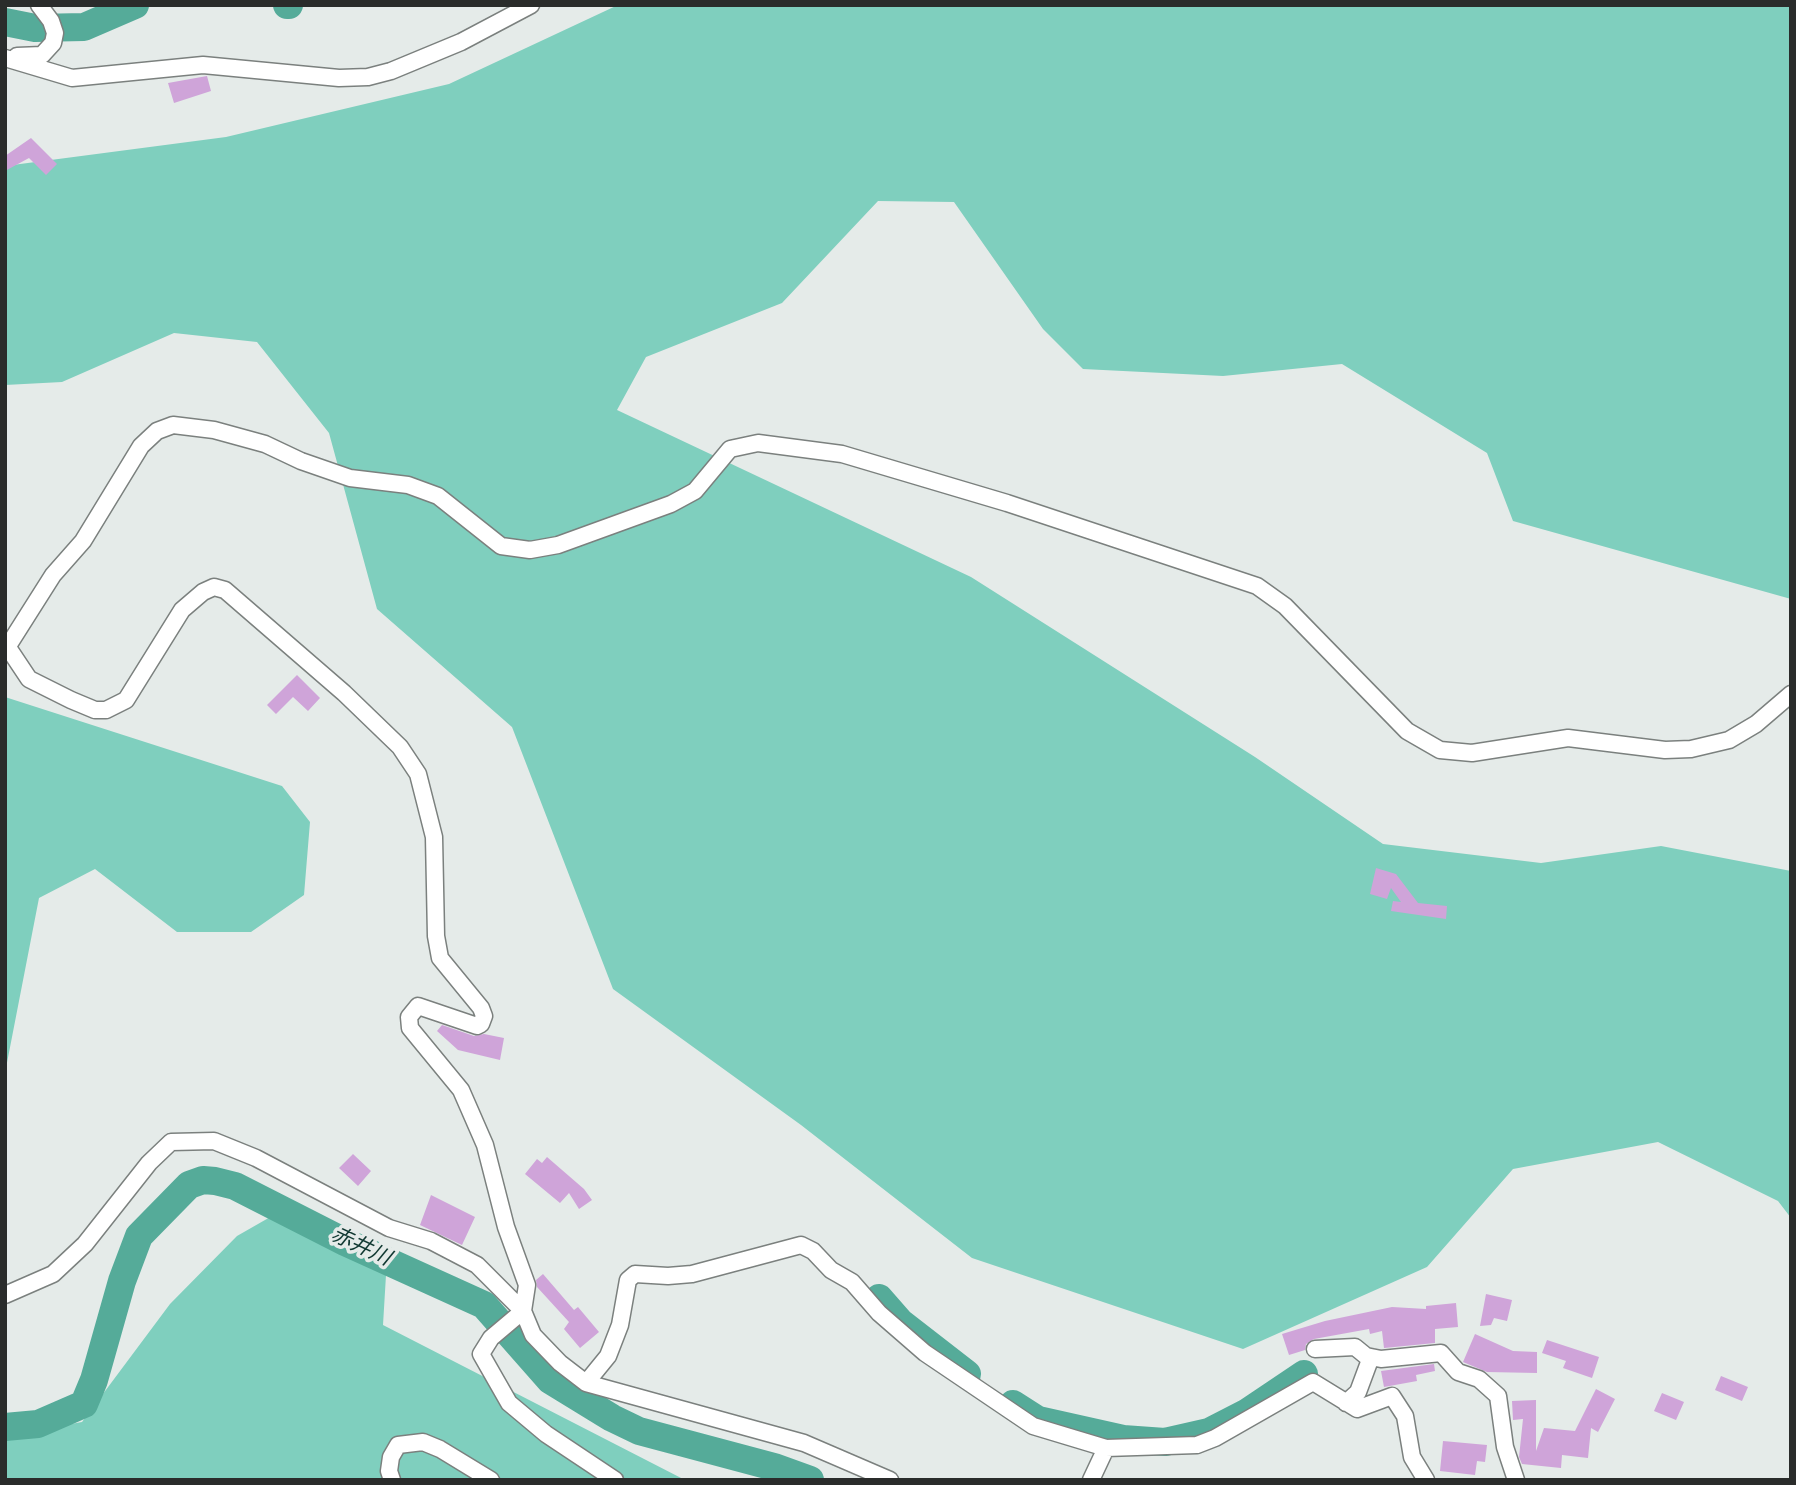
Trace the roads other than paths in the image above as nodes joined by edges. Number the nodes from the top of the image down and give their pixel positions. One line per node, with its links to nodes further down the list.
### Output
1 (39, 5): 3 (street)
2 (531, 5): 3 (street)
3 (5, 57)
4 (6, 644): 5 (street); 7 (street)
5 (1791, 694)
6 (5, 1296): 7 (street)
7 (519, 1315): 10 (street); 15 (street)
8 (1315, 1349): 9 (street)
9 (1371, 1357): 11 (street); 19 (street)
10 (586, 1382): 12 (street); 16 (street)
11 (1346, 1402): 12 (street); 18 (street)
12 (1105, 1448): 17 (street)
13 (393, 1480): 14 (street)
14 (491, 1480)
15 (615, 1480)
16 (890, 1480)
17 (1091, 1480)
18 (1426, 1480)
19 (1516, 1480)

